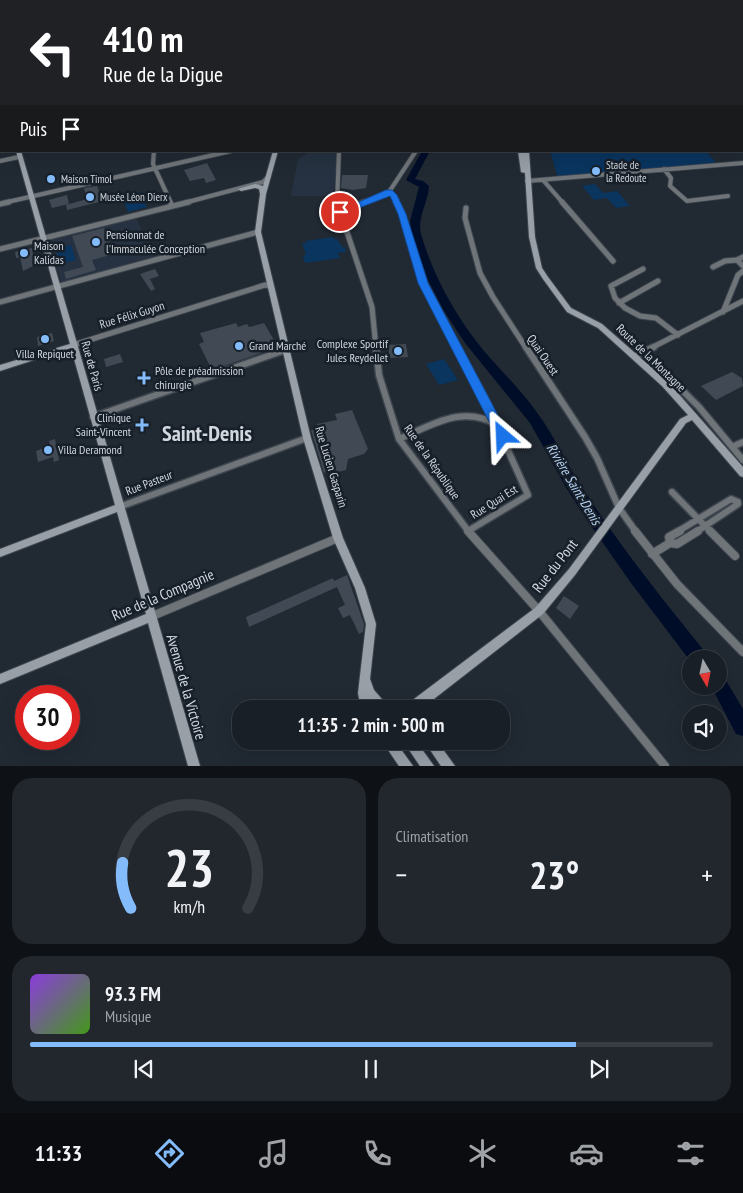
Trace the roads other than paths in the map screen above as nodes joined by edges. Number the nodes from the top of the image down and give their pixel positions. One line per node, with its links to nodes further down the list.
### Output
1 (154, 152): 11 (street)
2 (227, 152): 11 (street)
3 (276, 152): 13 (street)
4 (340, 152): 24 (street, Rue de la République)
5 (415, 152): 17 (street)
6 (520, 152): 14 (street, Route de la Montagne)
7 (526, 152): 14 (street, Route de la Montagne)
8 (18, 154): 9 (street); 20 (street, Rue de Paris)
9 (0, 161)
10 (743, 163): 12 (street)
11 (155, 169): 20 (street); 22 (street)
12 (664, 169): 15 (street); 19 (street)
13 (270, 176): 16 (street); 18 (street)
14 (527, 180): 15 (street); 47 (street, Route de la Montagne)
15 (543, 180): 30 (street)
16 (241, 189): 18 (street); 22 (street)
17 (389, 192): 24 (street); 51 (street, Rue Quai Est)
18 (263, 194): 25 (street)
19 (728, 196)
20 (31, 197): 21 (street); 26 (street, Rue de Paris)
21 (0, 204)
22 (172, 206): 26 (street)
23 (466, 208): 60 (street, Quai Ouest)
24 (340, 212): 53 (street, Rue de la République)
25 (258, 232): 36 (street, Rue Lucien Gasparin); 37 (street)
26 (42, 239): 27 (street); 37 (street, Rue de Paris)
27 (0, 249)
28 (743, 258): 29 (street)
29 (737, 260): 31 (street); 32 (street)
30 (613, 261)
31 (743, 266)
32 (714, 267)
33 (643, 269): 41 (street)
34 (743, 271): 38 (street)
35 (658, 281): 41 (street)
36 (271, 286): 44 (street, Rue Félix Guyon); 45 (street, Rue Lucien Gasparin)
37 (57, 287): 40 (street); 44 (street, Rue de Paris)
38 (729, 297): 39 (street); 42 (street)
39 (742, 301): 42 (street)
40 (0, 302)
41 (619, 303): 43 (street)
42 (723, 312): 43 (street)
43 (678, 335): 46 (street)
44 (73, 345): 48 (street, Rue Félix Guyon); 50 (street, Rue de Paris)
45 (285, 350): 50 (street); 52 (street, Rue Lucien Gasparin)
46 (644, 352): 47 (street); 55 (street)
47 (635, 356): 49 (street, Route de la Montagne)
48 (0, 368)
49 (693, 416): 57 (street, Route de la Montagne); 60 (street, Rue du Pont)
50 (93, 417): 59 (street, Rue de Paris)
51 (497, 424): 53 (street); 63 (street, Rue Quai Est)
52 (307, 438): 59 (street, Rue Pasteur); 64 (street, Rue Lucien Gasparin)
53 (399, 439): 63 (street, Rue de la République)
54 (743, 442): 55 (street)
55 (732, 448): 56 (street)
56 (743, 460)
57 (743, 473)
58 (672, 492): 61 (street)
59 (120, 507): 66 (street, Rue Pasteur); 70 (street, Rue de Paris)
60 (619, 508): 67 (street, Quai Ouest); 69 (street, Rue du Pont)
61 (699, 519): 62 (street); 62 (street); 65 (street)
62 (706, 526): 65 (street); 68 (street)
63 (468, 531): 69 (street, Rue de la République)
64 (338, 538): 70 (street, Rue de la Compagnie); 73 (street, Rue Lucien Gasparin)
65 (670, 543): 67 (street)
66 (0, 553)
67 (652, 554): 71 (street, Quai Ouest)
68 (736, 556)
69 (539, 610): 76 (street, Rue du Pont); 84 (street, Rue de la République)
70 (150, 617): 72 (street, Rue de la Compagnie); 80 (street, Avenue de la Victoire)
71 (743, 652)
72 (0, 680)
73 (365, 680): 74 (street, Rue Lucien Gasparin); 75 (street)
74 (365, 700)
75 (376, 700)
76 (422, 700)
77 (394, 750): 81 (street)
78 (416, 750): 82 (street)
79 (437, 750): 83 (street)
80 (194, 766)
81 (406, 766)
82 (428, 766)
83 (449, 766)
84 (665, 766)

